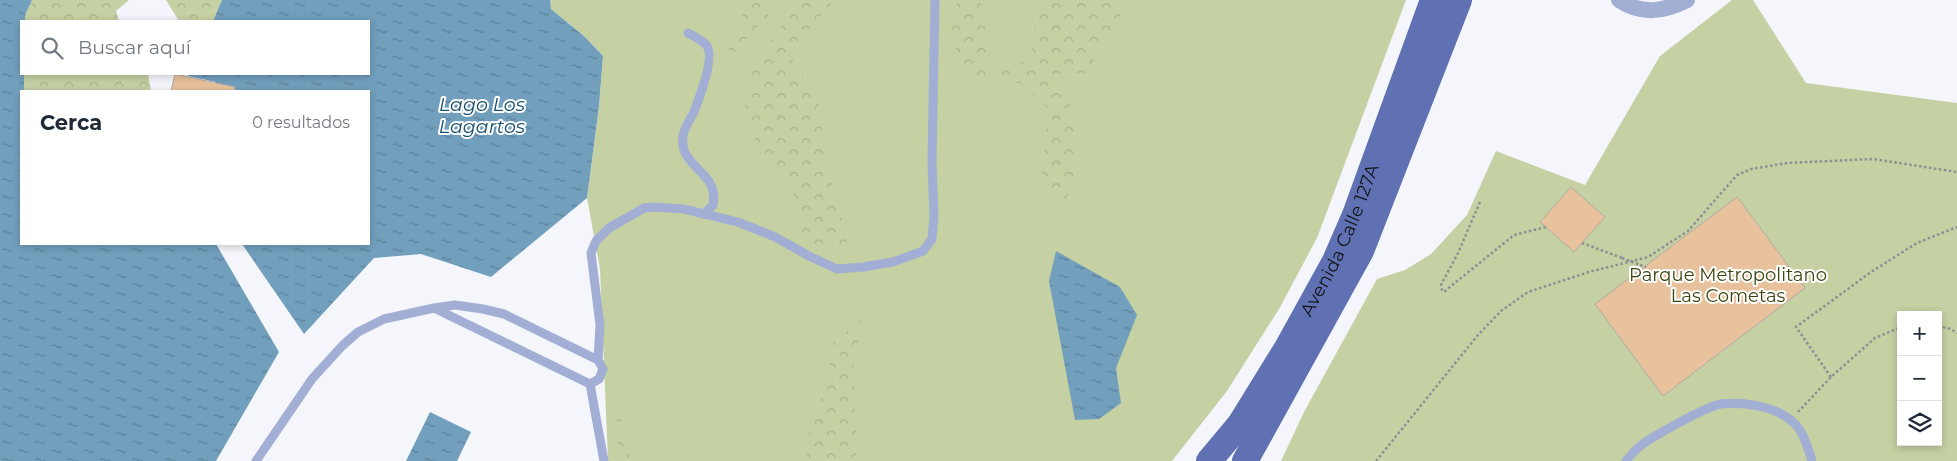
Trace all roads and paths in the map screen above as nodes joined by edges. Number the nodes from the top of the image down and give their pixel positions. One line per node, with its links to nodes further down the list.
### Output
1 (935, 0): 9 (lane)
2 (1433, 0): 24 (main road, Avenida Calle 127A)
3 (1458, 0): 25 (main road, Avenida Calle 127A)
4 (1619, 0): 5 (street)
5 (1687, 0)
6 (688, 33): 9 (lane)
7 (1957, 172): 26 (path)
8 (1480, 202): 10 (path)
9 (704, 214): 18 (lane)
10 (1546, 227)
11 (1957, 227): 19 (path)
12 (1582, 243): 13 (path, bridge)
13 (1646, 267)
14 (434, 308): 18 (lane); 20 (lane); 22 (lane)
15 (1942, 327): 17 (path)
16 (1897, 329): 19 (path)
17 (1957, 333)
18 (598, 360): 20 (lane)
19 (1831, 377): 21 (path)
20 (590, 384): 23 (lane)
21 (1790, 420): 27 (lane); 28 (lane)
22 (256, 461)
23 (604, 461)
24 (1209, 461)
25 (1244, 461)
26 (1376, 461)
27 (1626, 461)
28 (1812, 461)

